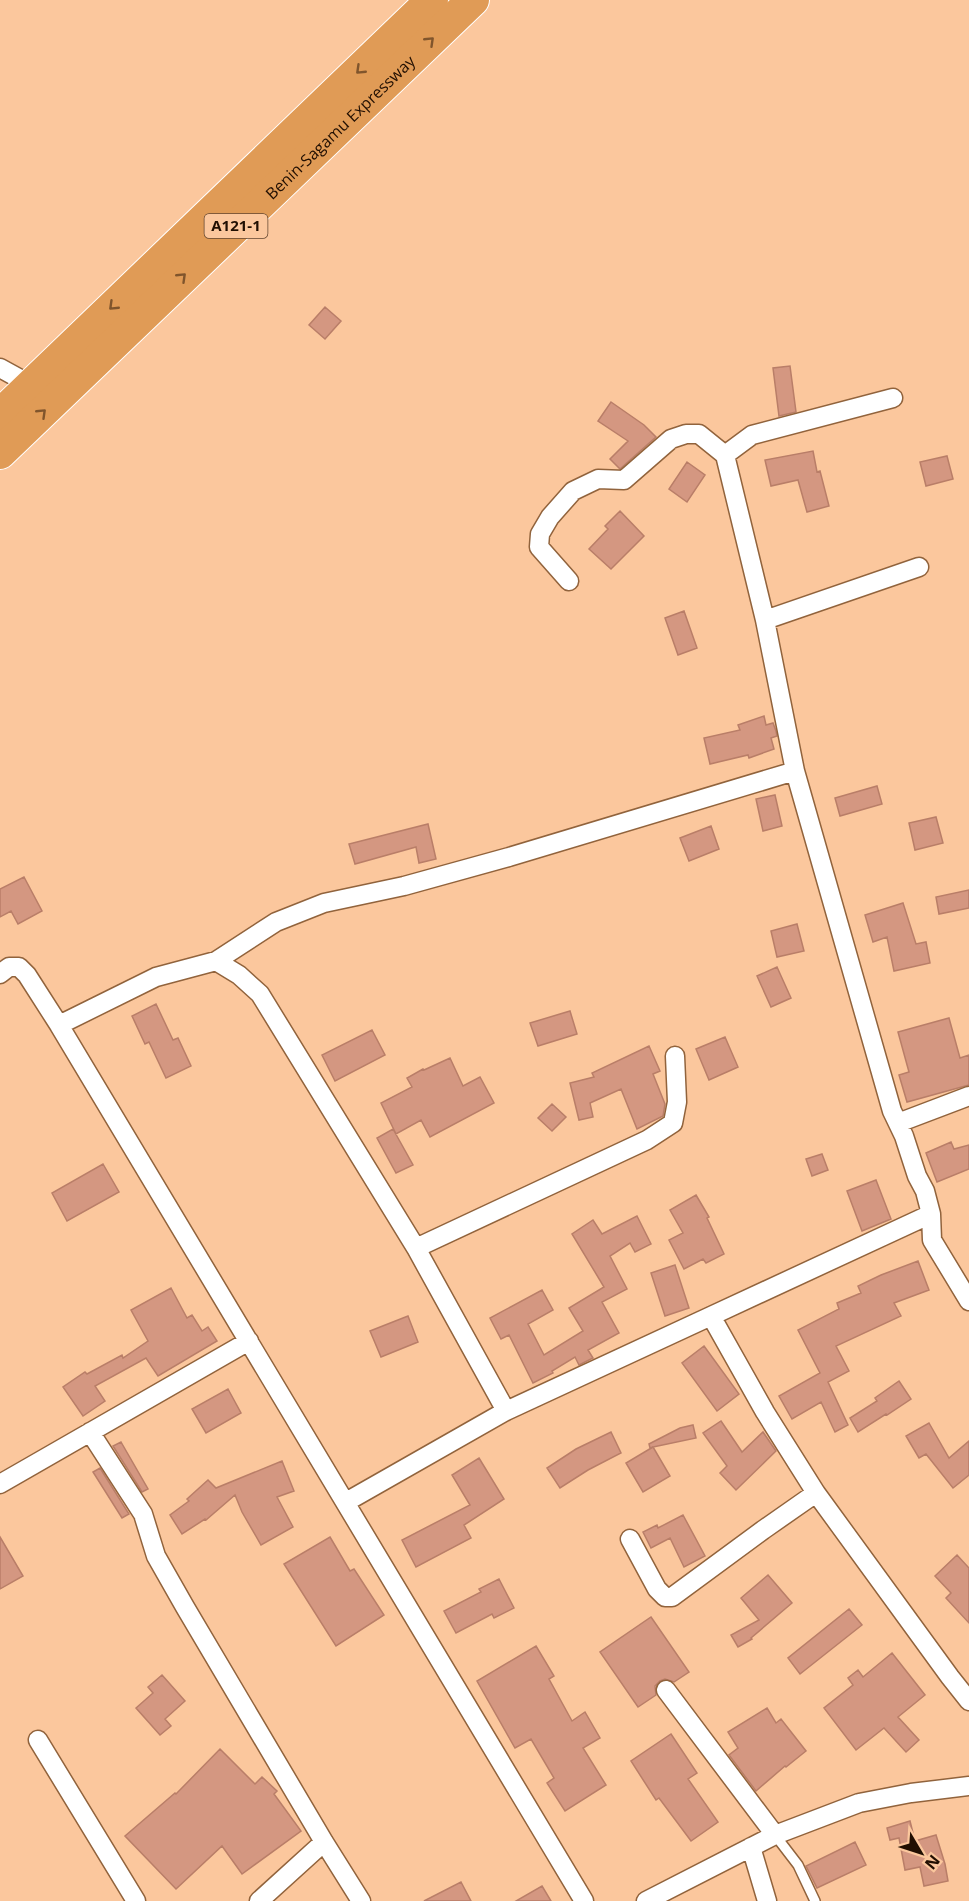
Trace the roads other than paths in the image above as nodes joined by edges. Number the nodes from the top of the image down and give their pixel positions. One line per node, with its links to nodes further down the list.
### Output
1 (432, 0): 4 (highway, Benin-Sagamu Expressway / A121-1, one-way to 4)
2 (473, 0): 7 (highway, Benin-Sagamu Expressway / A121-1, one-way to 2)
3 (0, 368): 4 (street)
4 (31, 385): 6 (highway, Benin-Sagamu Expressway / A121-1)
5 (893, 398): 8 (street)
6 (0, 416)
7 (0, 453)
8 (725, 455): 10 (street); 11 (street)
9 (919, 567): 11 (street)
10 (569, 581)
11 (765, 620): 12 (street)
12 (795, 771): 13 (street); 18 (street)
13 (216, 961): 15 (street); 20 (street)
14 (0, 974): 15 (street)
15 (59, 1025): 23 (street)
16 (675, 1056): 20 (street)
17 (969, 1096): 18 (street)
18 (898, 1123): 19 (street)
19 (931, 1214): 21 (street); 22 (street)
20 (416, 1248): 24 (street)
21 (969, 1301)
22 (711, 1316): 24 (street); 27 (street)
23 (249, 1341): 25 (street); 28 (street)
24 (506, 1411): 28 (street)
25 (90, 1432): 26 (street); 35 (street)
26 (0, 1484)
27 (816, 1493): 29 (street); 31 (street)
28 (346, 1502): 40 (street)
29 (630, 1539)
30 (666, 1690): 34 (street)
31 (969, 1701)
32 (38, 1740): 37 (street)
33 (969, 1786): 34 (street)
34 (775, 1835): 36 (street); 43 (lane)
35 (324, 1842): 38 (street); 39 (street)
36 (751, 1847): 41 (street); 42 (street)
37 (136, 1901)
38 (259, 1901)
39 (361, 1901)
40 (584, 1901)
41 (646, 1901)
42 (767, 1901)
43 (815, 1901)

